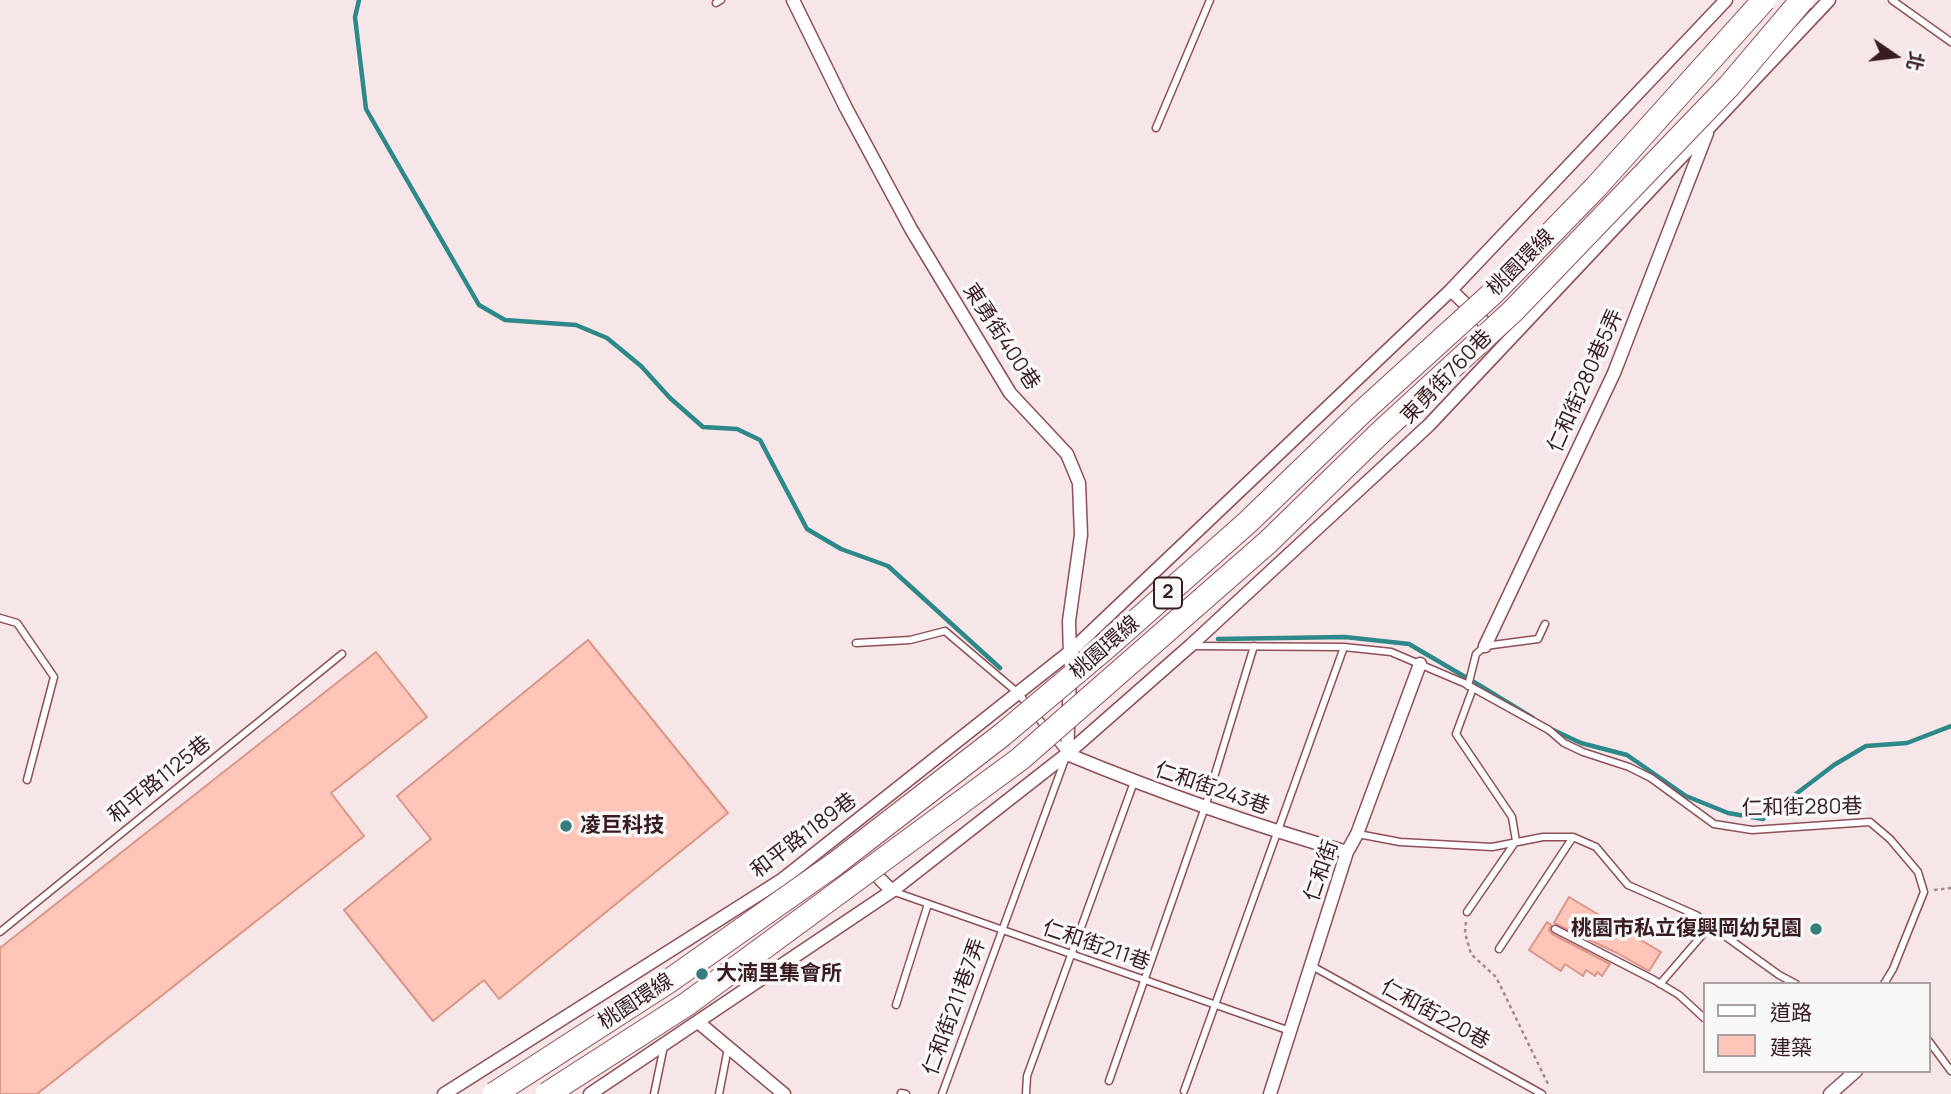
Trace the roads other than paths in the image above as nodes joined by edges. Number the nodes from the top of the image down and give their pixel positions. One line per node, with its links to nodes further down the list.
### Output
1 (793, 0): 20 (street, 東勇街400巷)
2 (1210, 0): 10 (lane)
3 (1726, 0): 11 (street, 和平路1189巷)
4 (1764, 0): 62 (highway, 桃園環線 / 2, bridge)
5 (1802, 0): 63 (highway, 桃園環線 / 2, bridge)
6 (1829, 0): 9 (street, 東勇街760巷)
7 (1892, 0): 8 (lane)
8 (1951, 42)
9 (1710, 127): 12 (street, 東勇街760巷); 18 (street, 仁和街280巷5弄)
10 (1156, 128)
11 (1451, 290): 12 (street); 20 (street, 和平路1189巷)
12 (1507, 344): 16 (street, 東勇街760巷)
13 (0, 618): 26 (lane)
14 (1545, 624): 18 (lane)
15 (856, 643): 24 (lane)
16 (1191, 646): 17 (lane, 仁和街280巷); 25 (street, 東勇街760巷)
17 (1254, 646): 19 (lane, 仁和街280巷); 28 (lane)
18 (1485, 646): 23 (lane)
19 (1344, 647): 22 (lane, 仁和街280巷); 29 (lane)
20 (1071, 651): 24 (street, 和平路1189巷); 25 (street, 東勇街400巷)
21 (342, 654): 41 (lane, 和平路1125巷)
22 (1420, 664): 23 (lane, 仁和街280巷); 30 (street, 仁和街)
23 (1471, 687): 33 (lane); 47 (lane, 仁和街280巷)
24 (1018, 693): 25 (lane); 31 (street, 和平路1189巷)
25 (1067, 754): 27 (street, 仁和街243巷); 35 (street); 40 (lane, 仁和街211巷7弄)
26 (27, 780)
27 (1134, 782): 28 (street, 仁和街243巷); 43 (lane)
28 (1205, 807): 29 (street, 仁和街243巷); 45 (lane)
29 (1277, 832): 34 (street, 仁和街243巷); 50 (lane)
30 (1357, 834): 33 (lane); 34 (street, 仁和街)
31 (836, 836): 35 (street); 61 (street, 和平路1189巷)
32 (1573, 837): 33 (lane); 38 (lane); 42 (lane)
33 (1516, 841): 37 (lane)
34 (1347, 852): 44 (street, 仁和街)
35 (892, 891): 36 (lane, 仁和街211巷); 52 (street)
36 (928, 904): 40 (lane, 仁和街211巷); 49 (lane)
37 (1467, 912)
38 (1710, 926): 46 (lane); 48 (lane)
39 (1555, 929): 48 (lane)
40 (1001, 931): 43 (lane, 仁和街211巷); 68 (lane, 仁和街211巷7弄)
41 (0, 932)
42 (1499, 949)
43 (1072, 956): 45 (lane, 仁和街211巷); 69 (lane)
44 (1312, 966): 53 (street, 仁和街); 71 (lane, 仁和街220巷)
45 (1144, 981): 50 (lane, 仁和街211巷); 59 (lane)
46 (1792, 982)
47 (1885, 982)
48 (1660, 984): 51 (lane)
49 (896, 1005)
50 (1214, 1005): 53 (lane, 仁和街211巷); 60 (lane)
51 (1702, 1016)
52 (698, 1021): 55 (street); 56 (street)
53 (1290, 1031): 70 (street, 仁和街)
54 (1930, 1043): 57 (lane)
55 (665, 1044): 64 (street); 65 (lane)
56 (729, 1046): 66 (lane); 67 (street)
57 (1951, 1071)
58 (1854, 1073): 72 (street)
59 (1109, 1081)
60 (1184, 1091)
61 (444, 1094)
62 (494, 1094)
63 (547, 1094)
64 (590, 1094)
65 (654, 1094)
66 (719, 1094)
67 (784, 1094)
68 (942, 1094)
69 (1026, 1094)
70 (1270, 1094)
71 (1542, 1094)
72 (1830, 1094)

